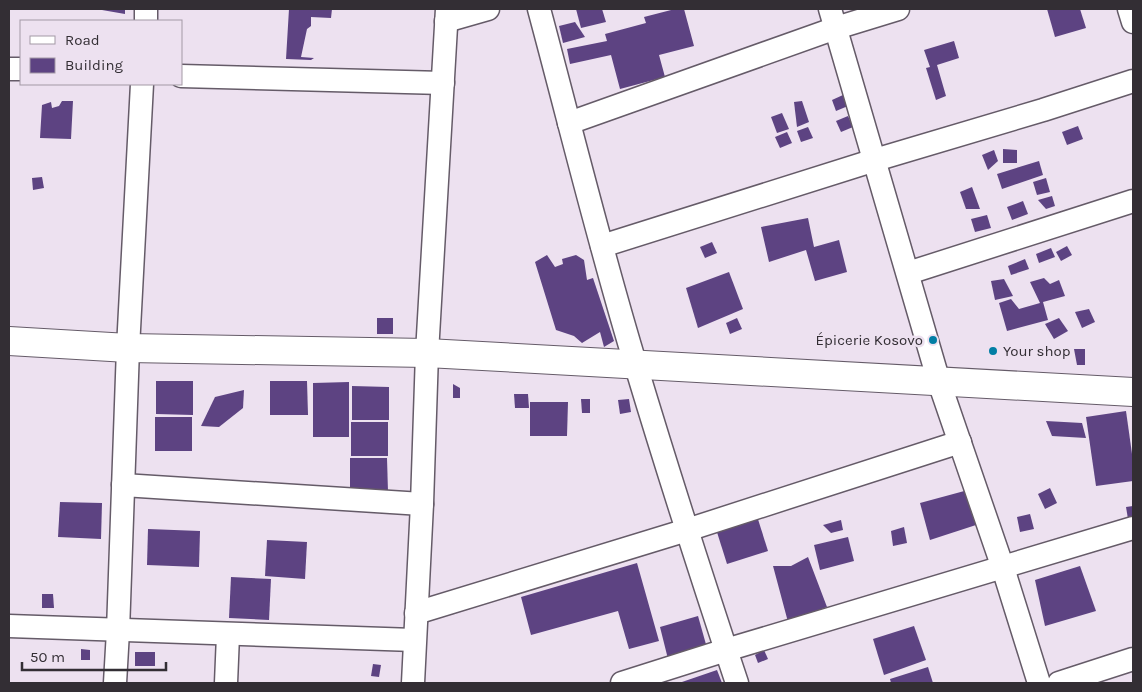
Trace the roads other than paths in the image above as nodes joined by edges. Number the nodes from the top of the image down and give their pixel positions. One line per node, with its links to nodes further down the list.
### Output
1 (488, 9): 5 (street)
2 (539, 9): 12 (street)
3 (898, 9): 6 (street)
4 (1129, 9): 7 (street)
5 (447, 15): 10 (street)
6 (833, 18): 12 (street); 13 (street)
7 (1133, 22)
8 (182, 76): 10 (street)
9 (1133, 81): 13 (street)
10 (443, 83): 19 (street)
11 (142, 85): 18 (street)
12 (569, 124): 15 (street)
13 (875, 160): 15 (street); 16 (street)
14 (1133, 201): 16 (street)
15 (602, 246): 20 (street)
16 (908, 273): 21 (street)
17 (9, 341): 18 (street)
18 (128, 348): 19 (street); 24 (street)
19 (427, 353): 20 (street); 25 (street)
20 (636, 365): 21 (street); 27 (street)
21 (939, 382): 22 (street); 23 (street)
22 (1133, 392)
23 (960, 442): 27 (street); 28 (street)
24 (123, 485): 25 (street); 31 (street)
25 (422, 504): 29 (street)
26 (1133, 528): 28 (street)
27 (687, 530): 29 (street); 34 (street)
28 (1002, 568): 34 (street); 41 (street)
29 (416, 613): 33 (street)
30 (9, 626): 31 (street)
31 (118, 631): 32 (street); 36 (street)
32 (228, 635): 33 (street); 37 (street)
33 (414, 640): 38 (street)
34 (726, 650): 39 (street); 40 (street)
35 (1133, 659): 42 (street)
36 (115, 683)
37 (226, 683)
38 (413, 683)
39 (622, 683)
40 (737, 683)
41 (1039, 683)
42 (1059, 683)

